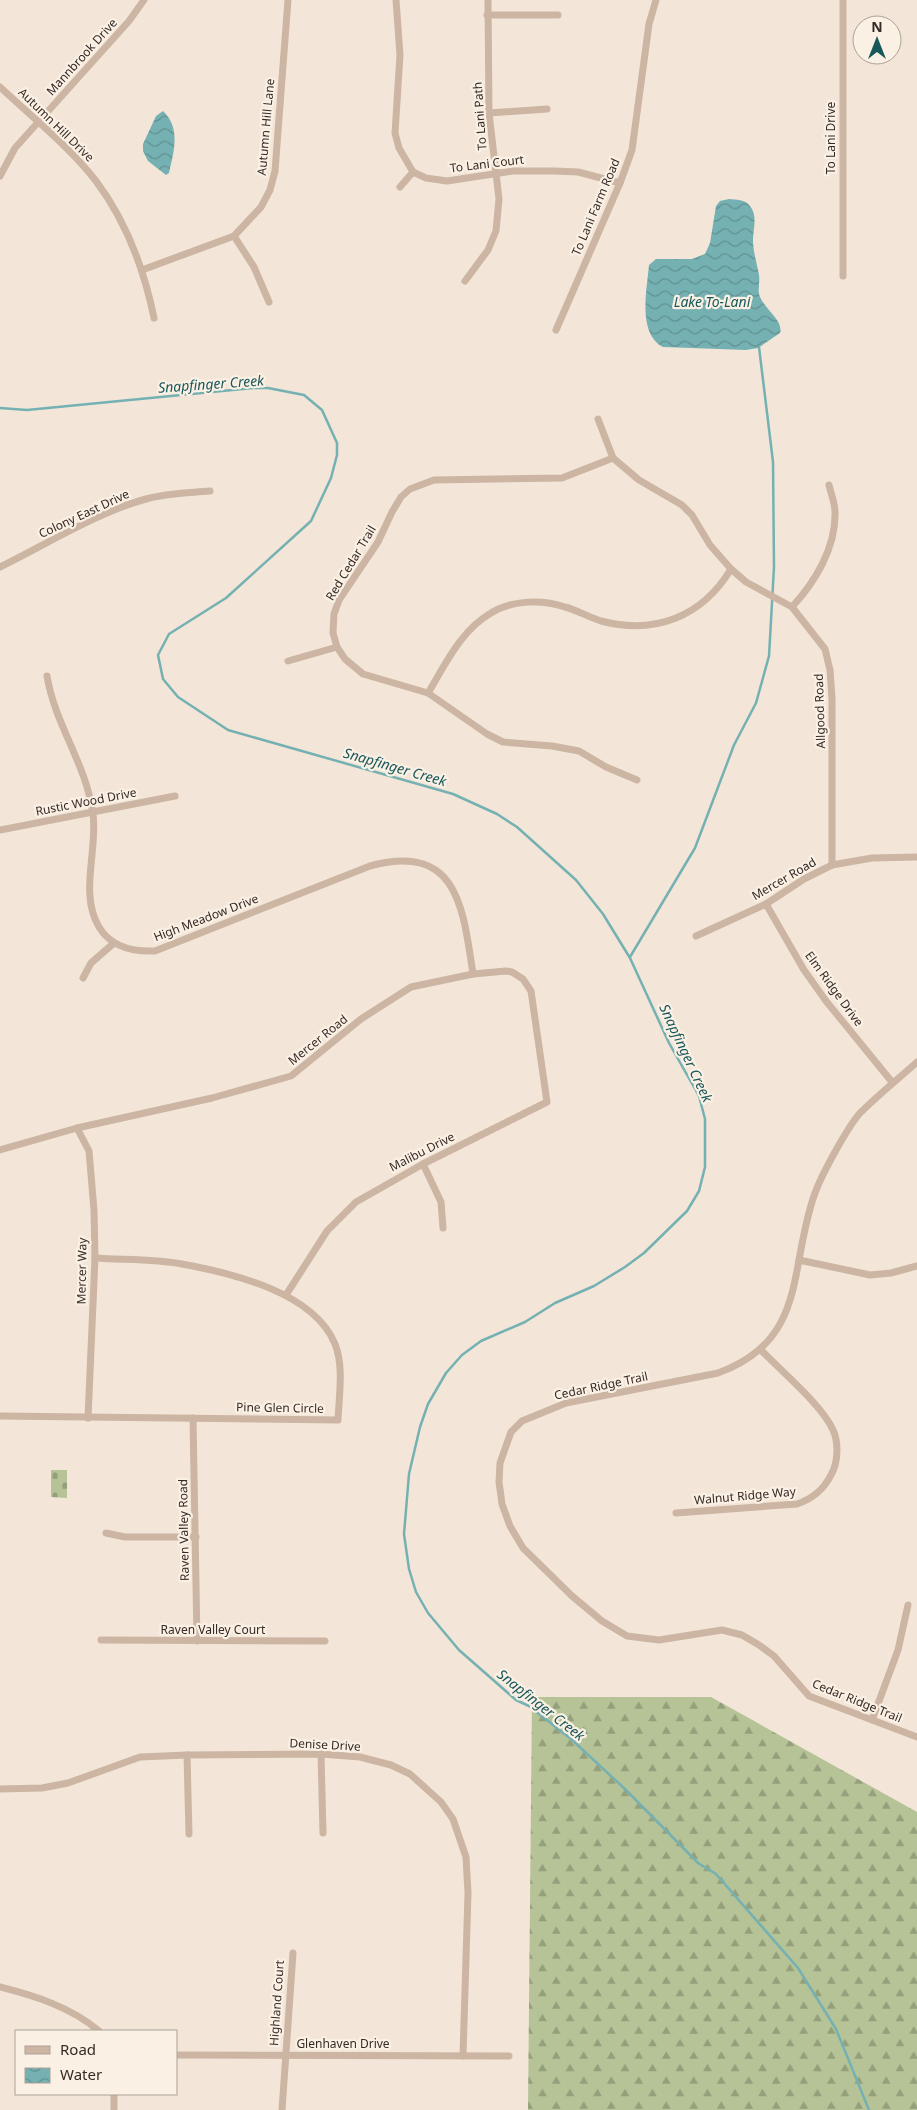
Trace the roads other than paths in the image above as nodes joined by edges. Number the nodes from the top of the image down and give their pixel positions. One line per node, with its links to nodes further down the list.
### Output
1 (144, 0): 12 (street, Mannbrook Drive)
2 (288, 0): 18 (street, Autumn Hill Lane)
3 (396, 0): 13 (street)
4 (488, 0): 7 (street, To Lani Path)
5 (656, 0): 16 (street, To Lani Farm Road)
6 (843, 0): 20 (street, To Lani Drive)
7 (487, 15): 8 (street); 11 (street, To Lani Path)
8 (558, 15)
9 (0, 87): 12 (street, Autumn Hill Drive)
10 (547, 108): 11 (street)
11 (489, 113): 14 (street, To Lani Path)
12 (38, 123): 15 (street, Mannbrook Drive); 19 (street, Autumn Hill Drive)
13 (413, 172): 14 (street, To Lani Court); 17 (street)
14 (496, 174): 16 (street, To Lani Court); 21 (street, To Lani Path)
15 (0, 176)
16 (620, 183): 24 (street, To Lani Farm Road)
17 (400, 187)
18 (234, 236): 19 (street, Autumn Hill Lane); 22 (street)
19 (142, 270): 23 (street, Autumn Hill Drive)
20 (843, 276)
21 (465, 281)
22 (269, 302)
23 (154, 318)
24 (556, 330)
25 (598, 419): 26 (street)
26 (612, 458): 30 (street, Allgood Road); 32 (street, Red Cedar Trail)
27 (829, 485): 31 (street)
28 (210, 491): 29 (street, Colony East Drive)
29 (0, 566)
30 (731, 569): 31 (street, Allgood Road); 35 (street)
31 (792, 607): 41 (street, Allgood Road)
32 (337, 647): 33 (street); 35 (street, Red Cedar Trail)
33 (288, 661)
34 (47, 676): 38 (street)
35 (428, 693): 36 (street, Red Cedar Trail)
36 (637, 780)
37 (175, 796): 38 (street, Rustic Wood Drive)
38 (93, 812): 39 (street, Rustic Wood Drive); 44 (street)
39 (0, 830)
40 (917, 858): 41 (street, Mercer Road)
41 (832, 865): 42 (street, Mercer Road)
42 (766, 904): 43 (street, Mercer Road); 49 (street, Elm Ridge Drive)
43 (696, 936)
44 (114, 943): 45 (street, High Meadow Drive); 46 (street)
45 (473, 974): 47 (street, Mercer Road); 50 (street, Mercer Road)
46 (83, 978)
47 (537, 1038): 52 (street, Malibu Drive)
48 (917, 1062): 49 (street, Cedar Ridge Trail)
49 (892, 1082): 55 (street, Cedar Ridge Trail)
50 (77, 1128): 51 (street, Mercer Road); 54 (street, Mercer Way)
51 (0, 1150)
52 (423, 1164): 53 (street); 57 (street, Malibu Drive)
53 (443, 1228)
54 (95, 1258): 57 (street, Pine Glen Circle); 60 (street, Mercer Way)
55 (798, 1260): 56 (street); 58 (street, Cedar Ridge Trail)
56 (917, 1266)
57 (286, 1295): 61 (street, Pine Glen Circle)
58 (760, 1350): 62 (street, Walnut Ridge Way); 69 (street, Cedar Ridge Trail)
59 (0, 1416): 60 (street, Pine Glen Circle)
60 (88, 1418): 61 (street, Pine Glen Circle)
61 (193, 1418): 64 (street, Raven Valley Road)
62 (676, 1514)
63 (106, 1533): 64 (street)
64 (196, 1537): 67 (street, Raven Valley Road)
65 (908, 1605): 69 (street)
66 (101, 1640): 67 (street, Raven Valley Court)
67 (197, 1641): 68 (street, Raven Valley Court)
68 (325, 1641)
69 (872, 1720): 70 (street, Cedar Ridge Trail)
70 (917, 1737)
71 (321, 1754): 72 (street, Denise Drive); 74 (street); 81 (street, Denise Drive)
72 (187, 1755): 73 (street, Denise Drive); 75 (street)
73 (0, 1789)
74 (323, 1833)
75 (189, 1834)
76 (292, 1953): 80 (street, Highland Court)
77 (0, 1987): 78 (street)
78 (98, 2030)
79 (178, 2055): 80 (street, Glenhaven Drive)
80 (285, 2055): 81 (street, Glenhaven Drive); 85 (street, Highland Court)
81 (463, 2056): 82 (street, Glenhaven Drive)
82 (509, 2056)
83 (114, 2095): 84 (street)
84 (114, 2110)
85 (282, 2110)

